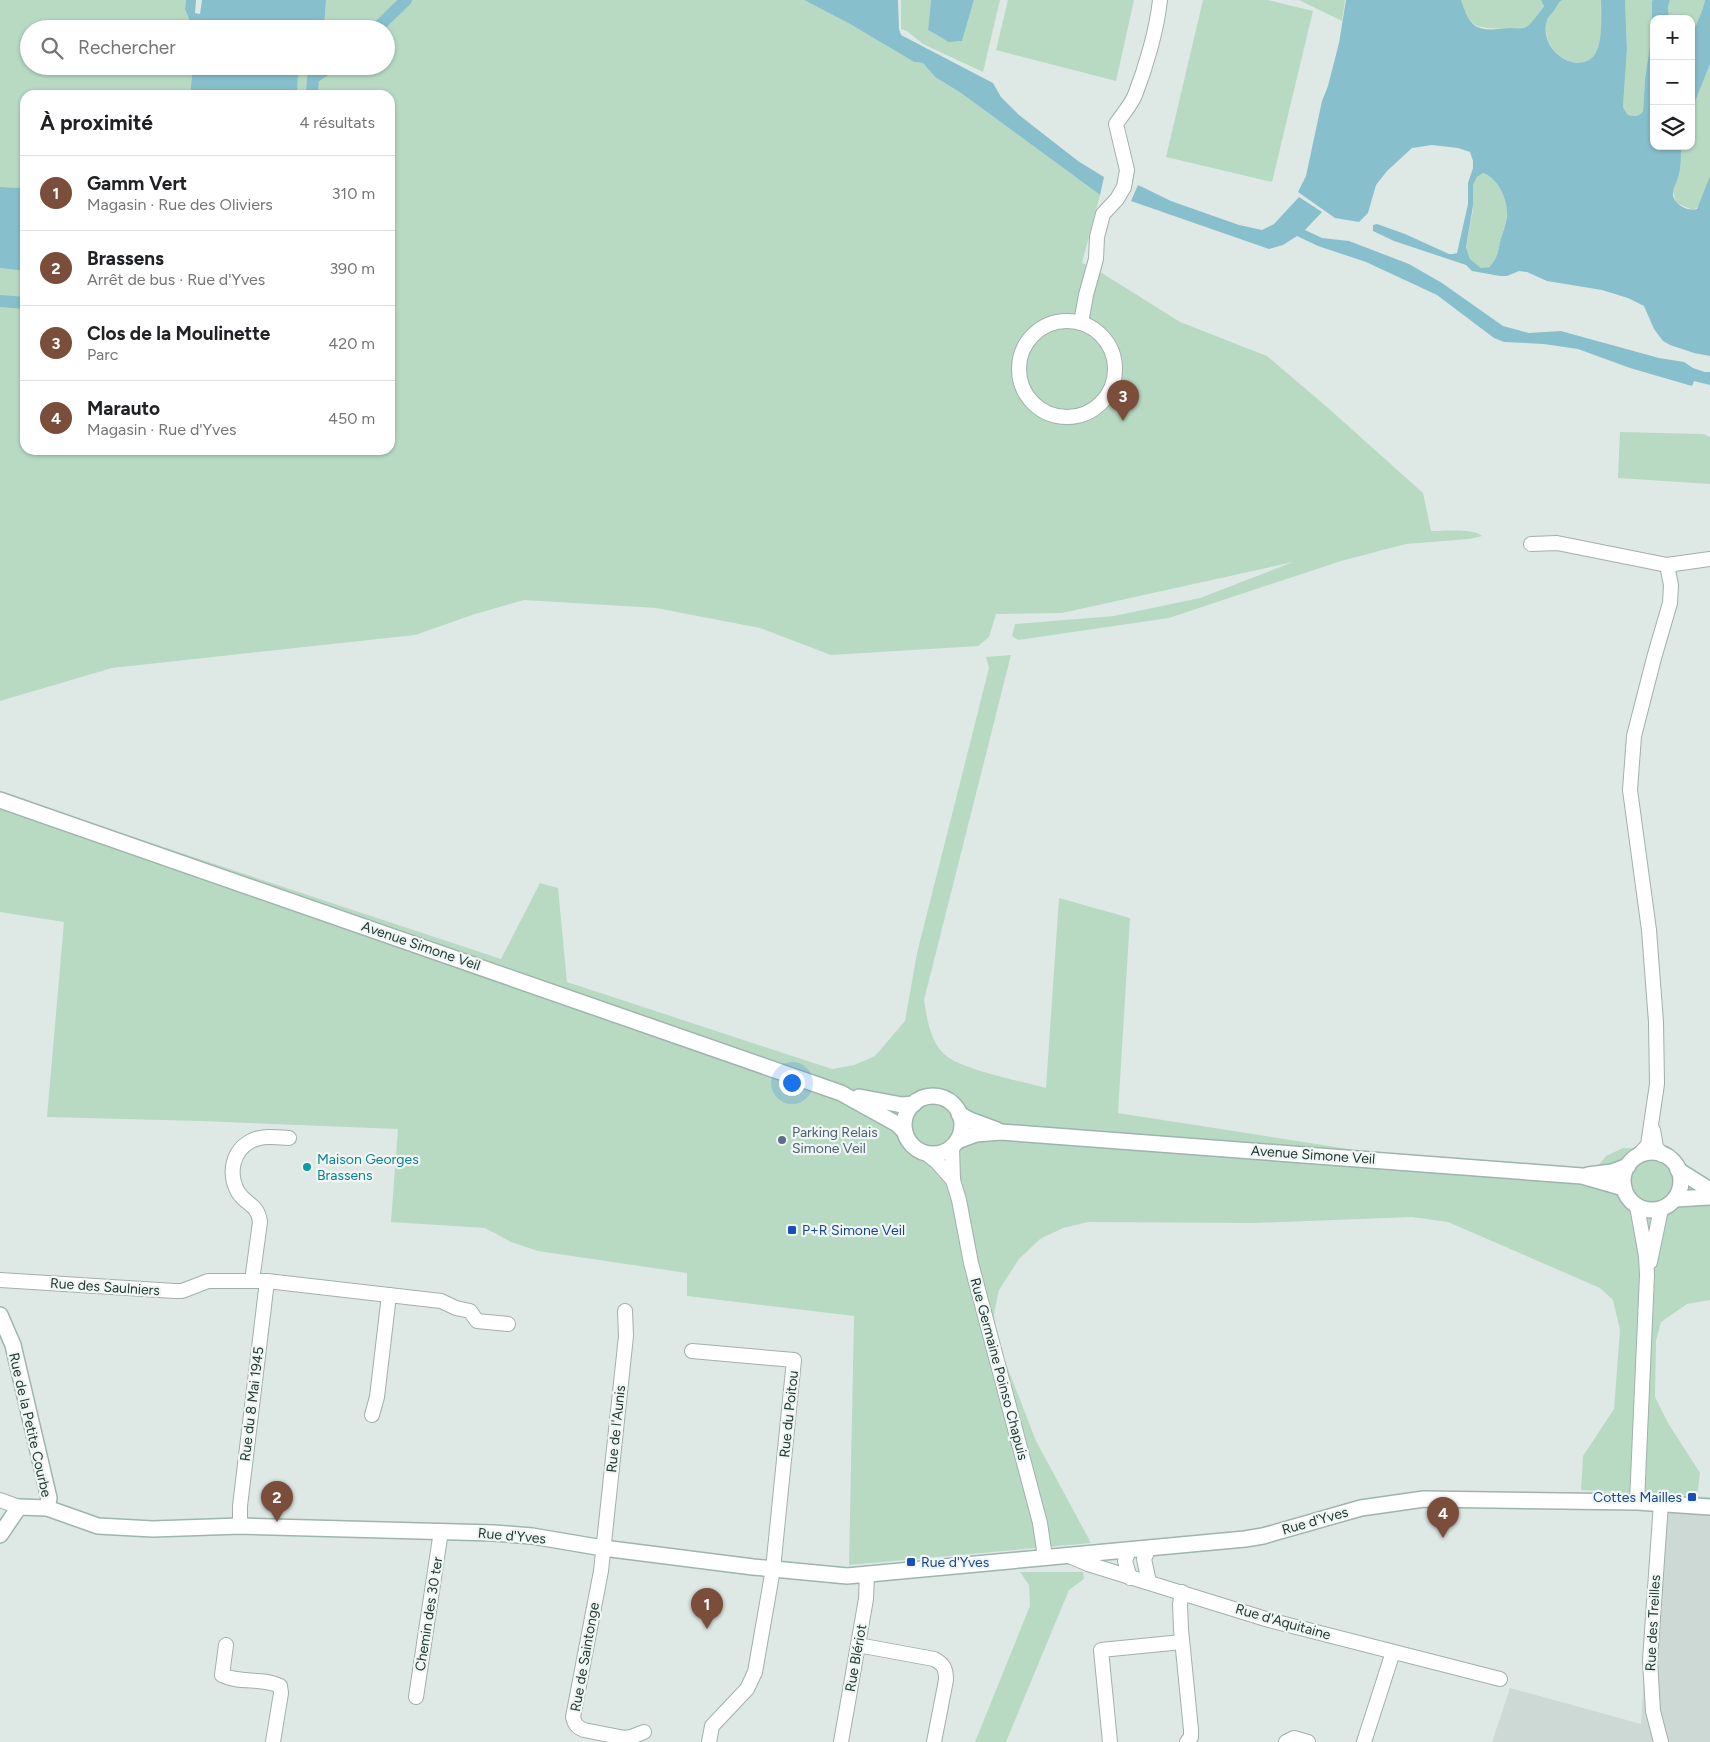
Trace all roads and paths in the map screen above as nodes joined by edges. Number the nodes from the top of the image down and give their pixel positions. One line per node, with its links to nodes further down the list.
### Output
1 (1160, 0): 2 (street)
2 (1081, 323): 2 (street)
3 (1531, 544): 5 (street)
4 (1710, 559): 5 (street)
5 (1667, 565): 10 (street)
6 (0, 800): 7 (main road, Avenue Simone Veil)
7 (841, 1094): 8 (main road); 11 (main road)
8 (914, 1104): 9 (main road); 11 (main road)
9 (959, 1114): 12 (main road); 14 (main road)
10 (1652, 1122): 16 (street); 17 (street)
11 (905, 1132): 15 (main road)
12 (1001, 1132): 14 (main road); 19 (main road, Avenue Simone Veil)
13 (289, 1138): 29 (street)
14 (955, 1143): 15 (main road); 20 (street, Rue Germaine Poinso Chapuis)
15 (926, 1153): 20 (street, Rue Germaine Poinso Chapuis)
16 (1662, 1155): 17 (main road); 18 (main road)
17 (1633, 1161): 19 (main road); 21 (main road)
18 (1678, 1170): 22 (main road); 24 (main road)
19 (1582, 1176): 21 (main road, Avenue Simone Veil)
20 (953, 1180): 50 (street, Rue Germaine Poinso Chapuis)
21 (1624, 1188): 25 (main road)
22 (1710, 1190)
23 (1710, 1197): 24 (main road)
24 (1675, 1199): 26 (main road)
25 (1637, 1206): 26 (main road); 27 (street)
26 (1661, 1209): 27 (street)
27 (1647, 1275): 38 (street)
28 (0, 1280): 29 (street, Rue des Saulniers)
29 (252, 1281): 30 (street)
30 (267, 1282): 31 (street); 43 (street, Rue du 8 Mai 1945)
31 (389, 1295): 34 (street); 36 (street)
32 (625, 1310): 46 (street, Rue de l'Aunis)
33 (0, 1314): 42 (main road, Rue de la Petite Courbe)
34 (508, 1324)
35 (692, 1351): 51 (street, Rue du Poitou)
36 (372, 1415)
37 (0, 1500): 40 (street)
38 (1637, 1502): 39 (main road, Rue d'Yves); 47 (main road, Rue d'Yves)
39 (1661, 1503): 41 (main road, Rue d'Yves); 72 (street, Rue des Treilles)
40 (19, 1506): 42 (main road, Rue d'Yves); 45 (main road)
41 (1710, 1507)
42 (47, 1508): 43 (main road, Rue d'Yves)
43 (240, 1526): 44 (main road, Rue d'Yves)
44 (441, 1531): 46 (main road, Rue d'Yves); 61 (street, Chemin des 30 ter)
45 (0, 1535)
46 (603, 1548): 51 (main road, Rue d'Yves); 62 (street, Rue de Saintonge)
47 (1149, 1548): 48 (main road, Rue d'Yves); 54 (street)
48 (1129, 1550): 49 (main road, Rue d'Yves); 53 (street)
49 (1069, 1556): 50 (main road, Rue d'Yves); 53 (street, Rue d'Aquitaine)
50 (1045, 1557): 52 (main road, Rue d'Yves)
51 (773, 1569): 52 (main road, Rue d'Yves); 64 (street)
52 (867, 1574): 58 (street, Rue Blériot)
53 (1130, 1578): 54 (street, Rue d'Aquitaine)
54 (1149, 1582): 55 (street, Rue d'Aquitaine)
55 (1182, 1592): 56 (street); 59 (street, Rue d'Aquitaine)
56 (1182, 1642): 67 (street); 68 (street)
57 (226, 1645): 63 (street)
58 (858, 1645): 65 (street, Rue Blériot); 66 (street)
59 (1393, 1652): 60 (street, Rue d'Aquitaine); 71 (street)
60 (1500, 1679)
61 (416, 1697)
62 (644, 1732)
63 (273, 1742)
64 (709, 1742)
65 (841, 1742)
66 (934, 1742)
67 (1110, 1742)
68 (1187, 1742)
69 (1286, 1742): 70 (street)
70 (1308, 1742)
71 (1364, 1742)
72 (1661, 1742)

